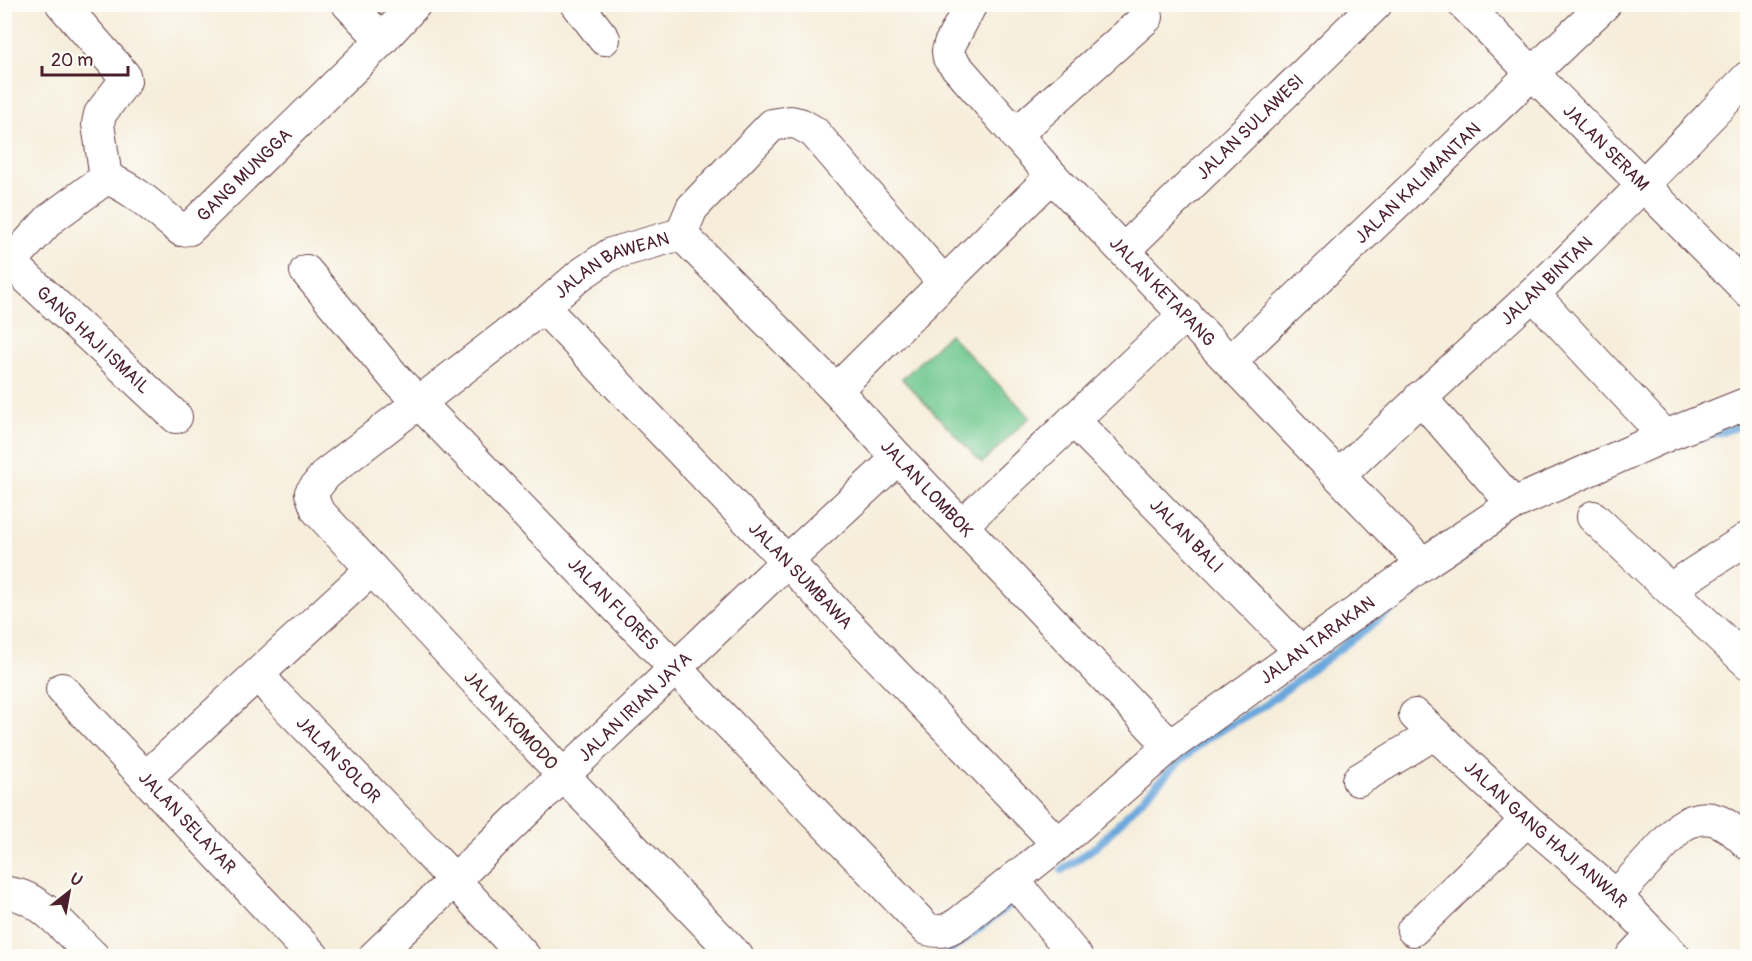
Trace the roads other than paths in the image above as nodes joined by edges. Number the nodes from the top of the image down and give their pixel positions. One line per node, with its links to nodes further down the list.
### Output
1 (62, 4): 16 (street)
2 (348, 4): 11 (street)
3 (415, 4): 11 (street, GANG MUNGGA)
4 (577, 4): 10 (street)
5 (971, 4): 14 (street, JALAN KETAPANG)
6 (1376, 4): 19 (street, JALAN SULAWESI)
7 (1464, 4): 12 (street, JALAN SERAM)
8 (1605, 4): 12 (street, JALAN KALIMANTAN)
9 (1147, 17): 14 (street)
10 (604, 39)
11 (382, 40): 16 (street, GANG MUNGGA)
12 (1534, 73): 17 (street, JALAN SERAM); 27 (street, JALAN KALIMANTAN)
13 (1748, 77): 17 (street, JALAN BINTAN)
14 (1015, 135): 15 (street, JALAN KETAPANG)
15 (1052, 176): 19 (street, JALAN KETAPANG); 22 (street)
16 (106, 178): 20 (street)
17 (1643, 185): 23 (street, JALAN SERAM); 24 (street, JALAN BINTAN)
18 (681, 234): 22 (street, JALAN BAWEAN); 25 (street, JALAN BAWEAN); 28 (street, JALAN LOMBOK)
19 (1124, 250): 26 (street, JALAN KETAPANG)
20 (8, 265): 32 (street, GANG HAJI ISMAIL)
21 (306, 271): 30 (street, JALAN FLORES)
22 (944, 283): 28 (street)
23 (1748, 291)
24 (1533, 294): 29 (street, JALAN BINTAN); 34 (street)
25 (543, 307): 30 (street, JALAN BAWEAN); 42 (street, JALAN SUMBAWA)
26 (1186, 314): 27 (street, JALAN KETAPANG); 33 (street)
27 (1231, 361): 37 (street, JALAN KETAPANG)
28 (836, 390): 35 (street, JALAN LOMBOK)
29 (1420, 397): 37 (street, JALAN BINTAN); 38 (street)
30 (419, 402): 36 (street, JALAN BAWEAN); 48 (street, JALAN FLORES)
31 (1748, 403): 34 (street, JALAN TARAKAN)
32 (176, 417)
33 (1073, 420): 40 (street); 46 (street, JALAN BALI)
34 (1665, 436): 38 (street, JALAN TARAKAN)
35 (898, 458): 40 (street, JALAN LOMBOK); 42 (street, JALAN IRIAN JAYA)
36 (326, 474): 44 (street, JALAN KOMODO)
37 (1339, 476): 43 (street, JALAN KETAPANG)
38 (1514, 504): 43 (street, JALAN TARAKAN)
39 (1593, 517): 45 (street)
40 (962, 525): 51 (street, JALAN LOMBOK)
41 (1748, 538): 45 (street)
42 (787, 561): 48 (street, JALAN IRIAN JAYA); 56 (street, JALAN SUMBAWA)
43 (1423, 564): 46 (street, JALAN TARAKAN)
44 (372, 569): 49 (street); 52 (street, JALAN KOMODO)
45 (1670, 589): 47 (street)
46 (1301, 652): 51 (street, JALAN TARAKAN)
47 (1748, 663)
48 (675, 669): 52 (street, JALAN IRIAN JAYA); 62 (street, JALAN FLORES)
49 (260, 674): 53 (street); 59 (street, JALAN SOLOR)
50 (62, 689): 53 (street, JALAN SELAYAR)
51 (1170, 746): 56 (street, JALAN TARAKAN)
52 (564, 776): 59 (street, JALAN IRIAN JAYA); 69 (street, JALAN KOMODO)
53 (145, 778): 66 (street, JALAN SELAYAR)
54 (1358, 780): 55 (street, JALAN GANG HAJI ANWAR)
55 (1527, 820): 61 (street, JALAN GANG HAJI ANWAR); 63 (street)
56 (1058, 844): 58 (street, JALAN TARAKAN)
57 (1748, 844): 61 (street)
58 (1013, 880): 62 (street, JALAN TARAKAN); 70 (street)
59 (454, 881): 67 (street, JALAN IRIAN JAYA); 68 (street, JALAN SOLOR)
60 (18, 896): 65 (street)
61 (1616, 896): 64 (street, JALAN GANG HAJI ANWAR)
62 (927, 929)
63 (1413, 930)
64 (1652, 949)
65 (93, 957)
66 (313, 957)
67 (375, 957)
68 (524, 957)
69 (737, 957)
70 (1076, 957)

